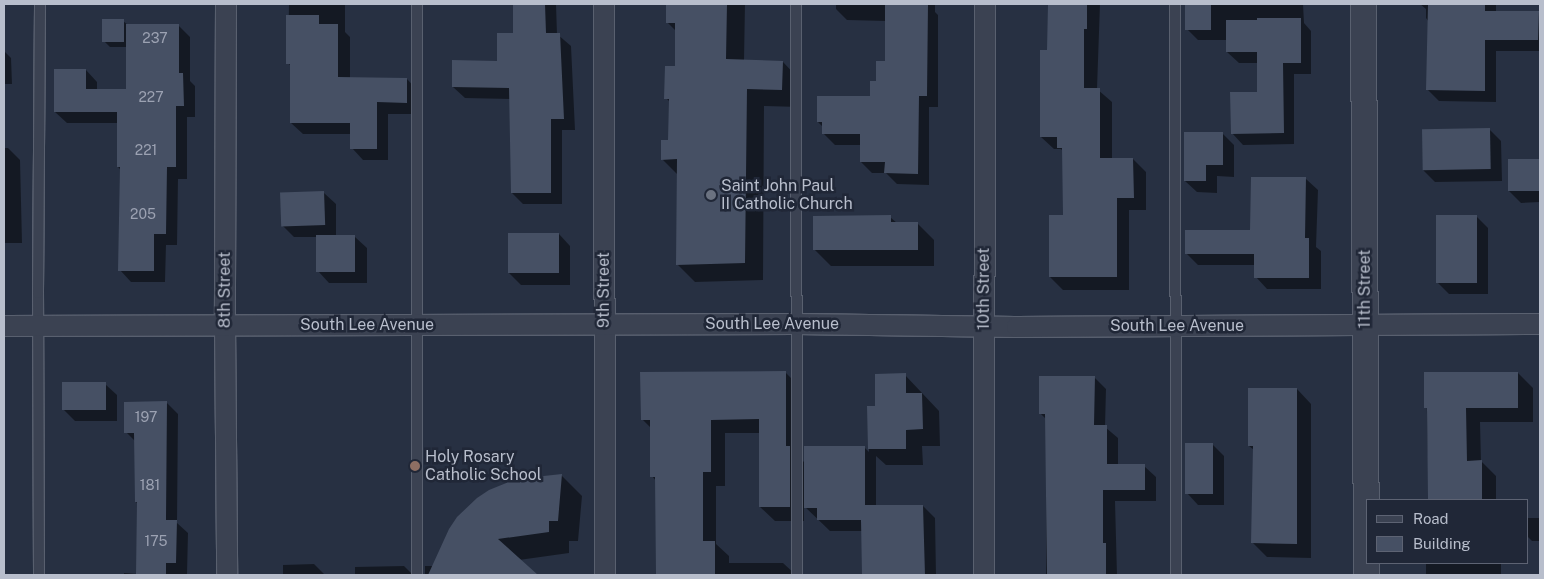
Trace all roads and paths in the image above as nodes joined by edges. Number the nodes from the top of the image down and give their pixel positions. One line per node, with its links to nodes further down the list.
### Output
1 (40, 4): 14 (lane)
2 (226, 4): 9 (street, 8th Street)
3 (417, 4): 16 (lane)
4 (604, 4): 10 (street, 9th Street)
5 (796, 4): 11 (lane)
6 (985, 4): 18 (street, 10th Street)
7 (1175, 4): 17 (lane)
8 (1363, 4): 12 (street, 11th Street)
9 (225, 323): 14 (street, South Lee Avenue); 16 (street, South Lee Avenue); 20 (street, 8th Street)
10 (604, 324): 11 (street, South Lee Avenue); 16 (street, South Lee Avenue); 22 (street, 9th Street)
11 (797, 324): 18 (street, South Lee Avenue); 23 (lane)
12 (1365, 324): 13 (street, South Lee Avenue); 17 (street, South Lee Avenue); 26 (street, 11th Street)
13 (1540, 324)
14 (38, 325): 15 (street, South Lee Avenue); 19 (lane)
15 (4, 326)
16 (416, 326): 21 (lane)
17 (1176, 326): 18 (street, South Lee Avenue); 25 (lane)
18 (984, 327): 24 (street, 10th Street)
19 (39, 575)
20 (227, 575)
21 (417, 575)
22 (605, 575)
23 (797, 575)
24 (984, 575)
25 (1176, 575)
26 (1366, 575)

